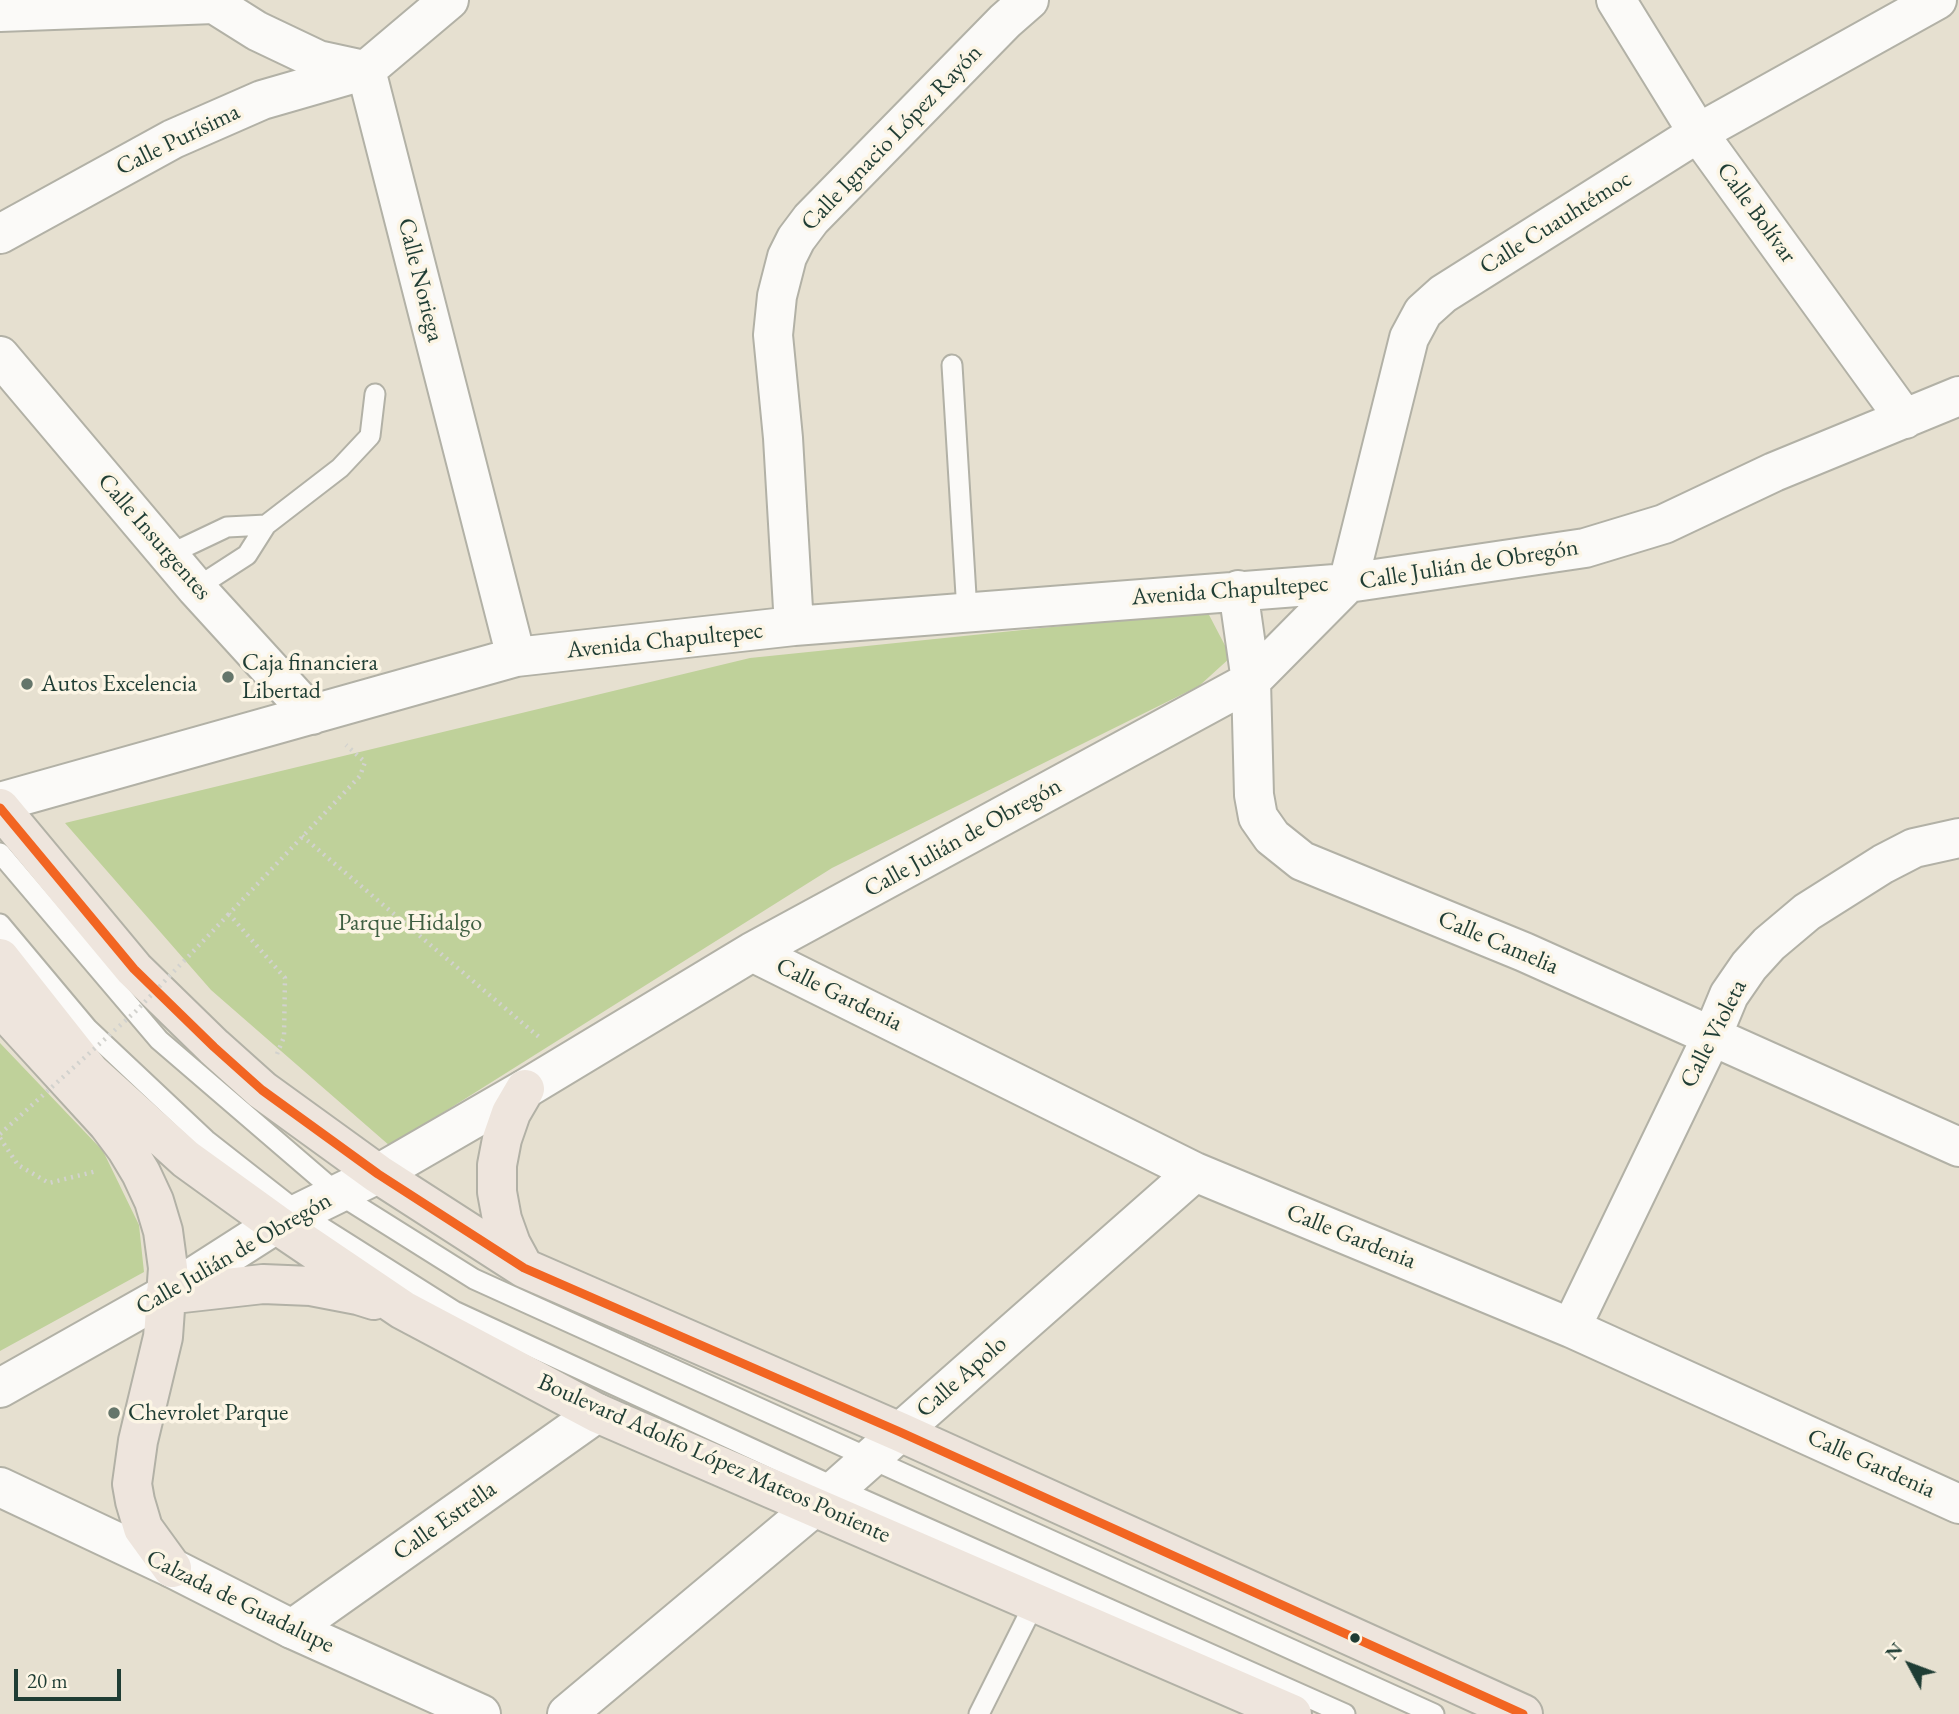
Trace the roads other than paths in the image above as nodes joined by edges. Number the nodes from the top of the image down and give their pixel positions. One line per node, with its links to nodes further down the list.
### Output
1 (449, 0): 7 (street)
2 (1030, 0): 21 (street, Calle Ignacio López Rayón)
3 (1616, 0): 8 (street, Calle Bolívar)
4 (1937, 0): 8 (street, Calle Cuauhtémoc)
5 (213, 2): 6 (street); 7 (street)
6 (0, 12)
7 (366, 70): 9 (street, Calle Purísima); 22 (street, Calle Noriega)
8 (1698, 132): 14 (street, Calle Bolívar); 17 (street, Calle Cuauhtémoc)
9 (0, 234)
10 (0, 356): 16 (street, Calle Insurgentes)
11 (952, 365): 20 (lane)
12 (375, 394): 15 (lane)
13 (1959, 396): 14 (street, Calle Julián de Obregón)
14 (1905, 419): 17 (street, Calle Julián de Obregón)
15 (266, 525): 16 (lane); 18 (lane)
16 (168, 555): 18 (street, Calle Insurgentes)
17 (1349, 583): 19 (street, Avenida Chapultepec); 23 (street, Calle Julián de Obregón)
18 (196, 588): 24 (street, Calle Insurgentes)
19 (1238, 590): 20 (street, Avenida Chapultepec); 23 (street, Calle Camelia)
20 (967, 612): 21 (street, Avenida Chapultepec)
21 (794, 626): 22 (street, Avenida Chapultepec)
22 (516, 657): 24 (street, Avenida Chapultepec)
23 (1251, 681): 30 (street, Calle Julián de Obregón); 33 (street, Calle Camelia)
24 (312, 715): 25 (street, Avenida Chapultepec)
25 (0, 802)
26 (0, 808): 37 (main road)
27 (1959, 838): 33 (street, Calle Violeta)
28 (0, 853): 38 (lane)
29 (0, 924): 39 (lane)
30 (752, 952): 34 (street, Calle Julián de Obregón); 36 (street, Calle Gardenia)
31 (0, 958): 39 (main road, Boulevard Adolfo López Mateos Poniente)
32 (0, 1006): 41 (main road)
33 (1712, 1036): 35 (street, Calle Camelia); 43 (street, Calle Violeta)
34 (525, 1089): 37 (street, Calle Julián de Obregón); 40 (main road)
35 (1959, 1147)
36 (1195, 1172): 43 (street, Calle Gardenia); 46 (street, Calle Apolo)
37 (378, 1174): 38 (street, Calle Julián de Obregón); 40 (main road)
38 (337, 1193): 39 (street, Calle Julián de Obregón); 47 (lane)
39 (287, 1218): 41 (street, Calle Julián de Obregón); 42 (main road, Boulevard Adolfo López Mateos Poniente); 49 (lane)
40 (524, 1268): 46 (main road)
41 (165, 1295): 42 (main road); 44 (street, Calle Julián de Obregón); 51 (main road)
42 (403, 1310): 45 (main road, Boulevard Adolfo López Mateos Poniente)
43 (1571, 1328): 50 (street, Calle Gardenia)
44 (0, 1388)
45 (597, 1413): 49 (main road, Boulevard Adolfo López Mateos Poniente); 53 (street, Calle Estrella)
46 (900, 1432): 47 (street, Calle Apolo); 60 (main road)
47 (870, 1459): 49 (street, Calle Apolo); 59 (lane)
48 (0, 1487): 51 (street, Calzada de Guadalupe)
49 (826, 1497): 52 (main road, Boulevard Adolfo López Mateos Poniente); 55 (street, Calle Apolo); 58 (lane)
50 (1959, 1504)
51 (172, 1568): 53 (street, Calzada de Guadalupe)
52 (1035, 1602): 56 (lane); 57 (main road, Boulevard Adolfo López Mateos Poniente)
53 (292, 1629): 54 (street, Calzada de Guadalupe)
54 (481, 1714)
55 (567, 1714)
56 (979, 1714)
57 (1292, 1714)
58 (1345, 1714)
59 (1434, 1714)
60 (1523, 1714)

